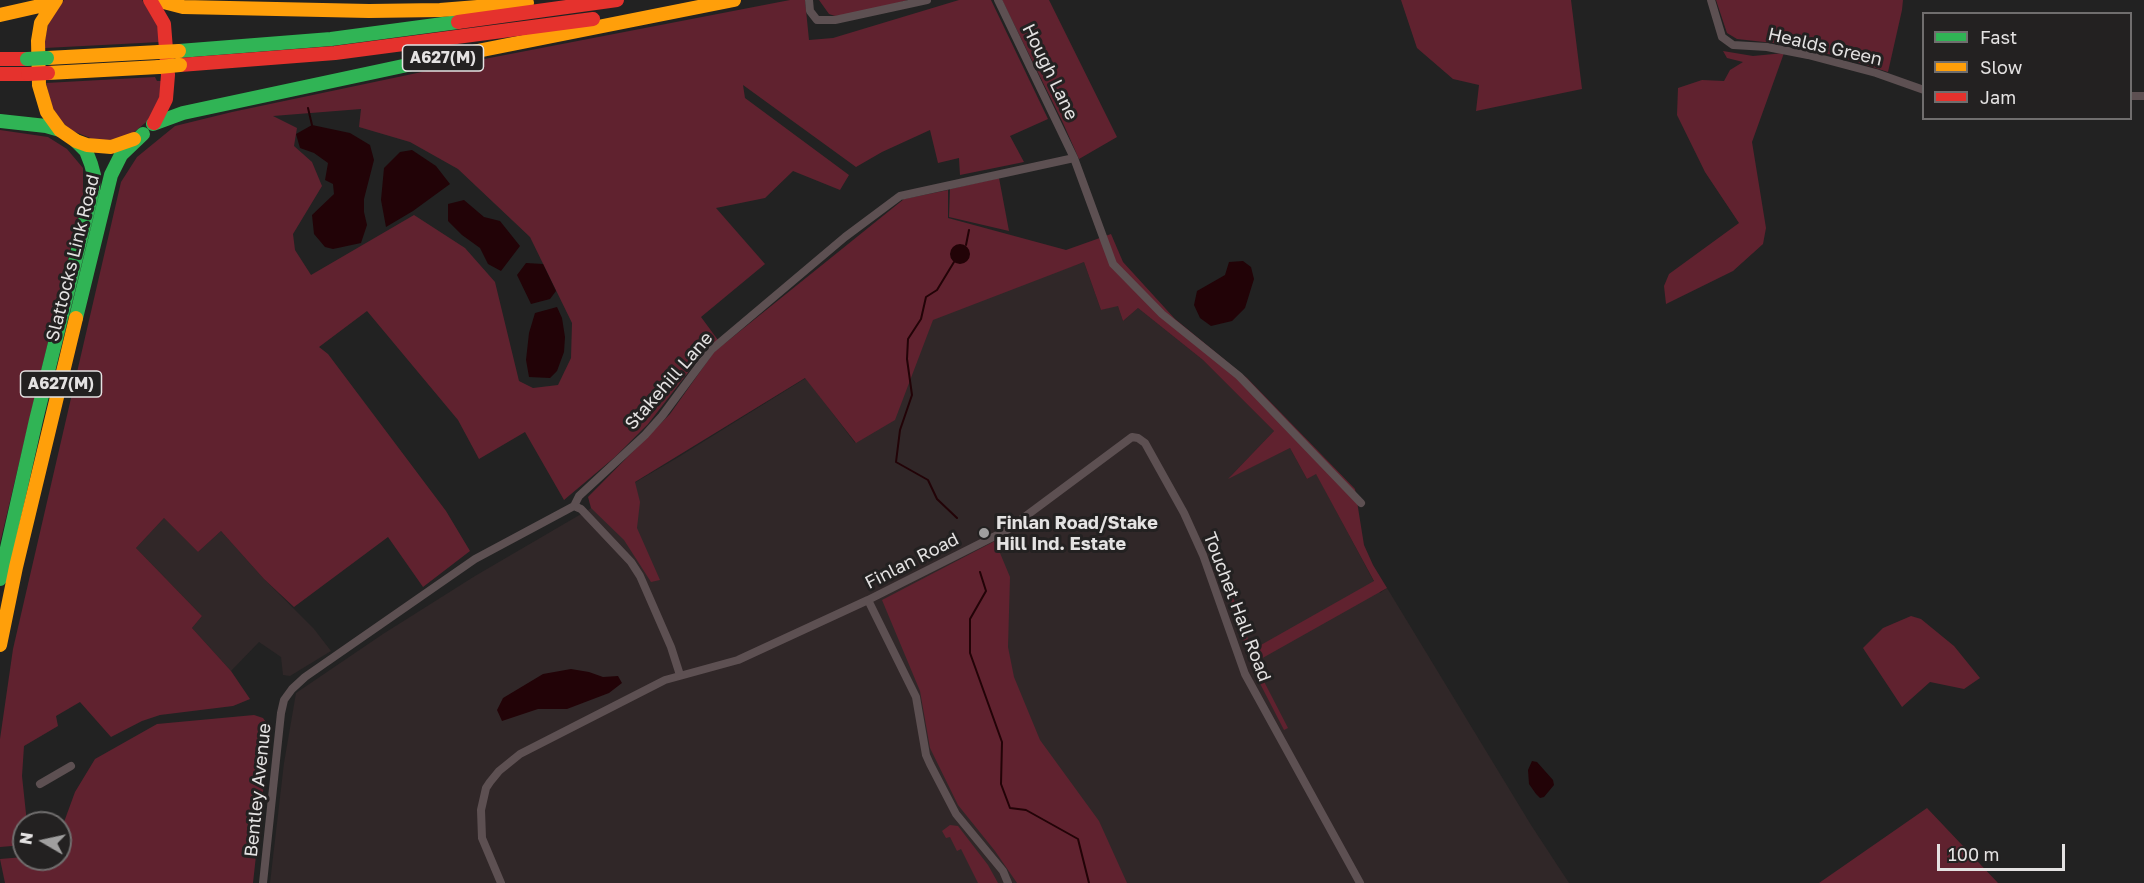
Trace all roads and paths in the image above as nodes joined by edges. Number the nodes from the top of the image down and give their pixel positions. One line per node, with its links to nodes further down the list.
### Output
1 (150, 0): 17 (highway, A627(M))
2 (156, 0): 3 (highway)
3 (559, 0)
4 (616, 0): 12 (highway, A627(M))
5 (733, 0): 12 (highway, A627(M)); 17 (highway, A627(M))
6 (808, 0): 7 (street)
7 (927, 0)
8 (998, 0): 20 (street, Hough Lane)
9 (1711, 0): 15 (street, Healds Green)
10 (54, 1): 11 (highway, A627(M)); 18 (highway, A627(M))
11 (0, 15)
12 (180, 58): 13 (highway, A627(M), bridge); 14 (highway, A627(M), bridge)
13 (0, 59)
14 (0, 74)
15 (1922, 90)
16 (0, 121): 18 (highway, A627(M))
17 (148, 129): 19 (highway, A627(M)); 26 (highway, Slattocks Link Road / A627(M))
18 (60, 130): 19 (highway, A627(M))
19 (76, 141): 24 (highway, Slattocks Link Road / A627(M))
20 (1074, 158): 22 (street, Hough Lane); 23 (street, Stakehill Lane)
21 (1138, 438): 25 (street, Finlan Road); 34 (street, Touchet Hall Road)
22 (1360, 503)
23 (574, 506): 27 (street); 28 (street, Stakehill Lane)
24 (0, 579)
25 (868, 600): 27 (street, Finlan Road); 33 (street)
26 (0, 645)
27 (680, 675): 32 (street, Finlan Road)
28 (284, 700): 31 (street, Bentley Avenue)
29 (71, 766): 30 (street)
30 (40, 784)
31 (263, 883)
32 (501, 883)
33 (1008, 883)
34 (1360, 883)

